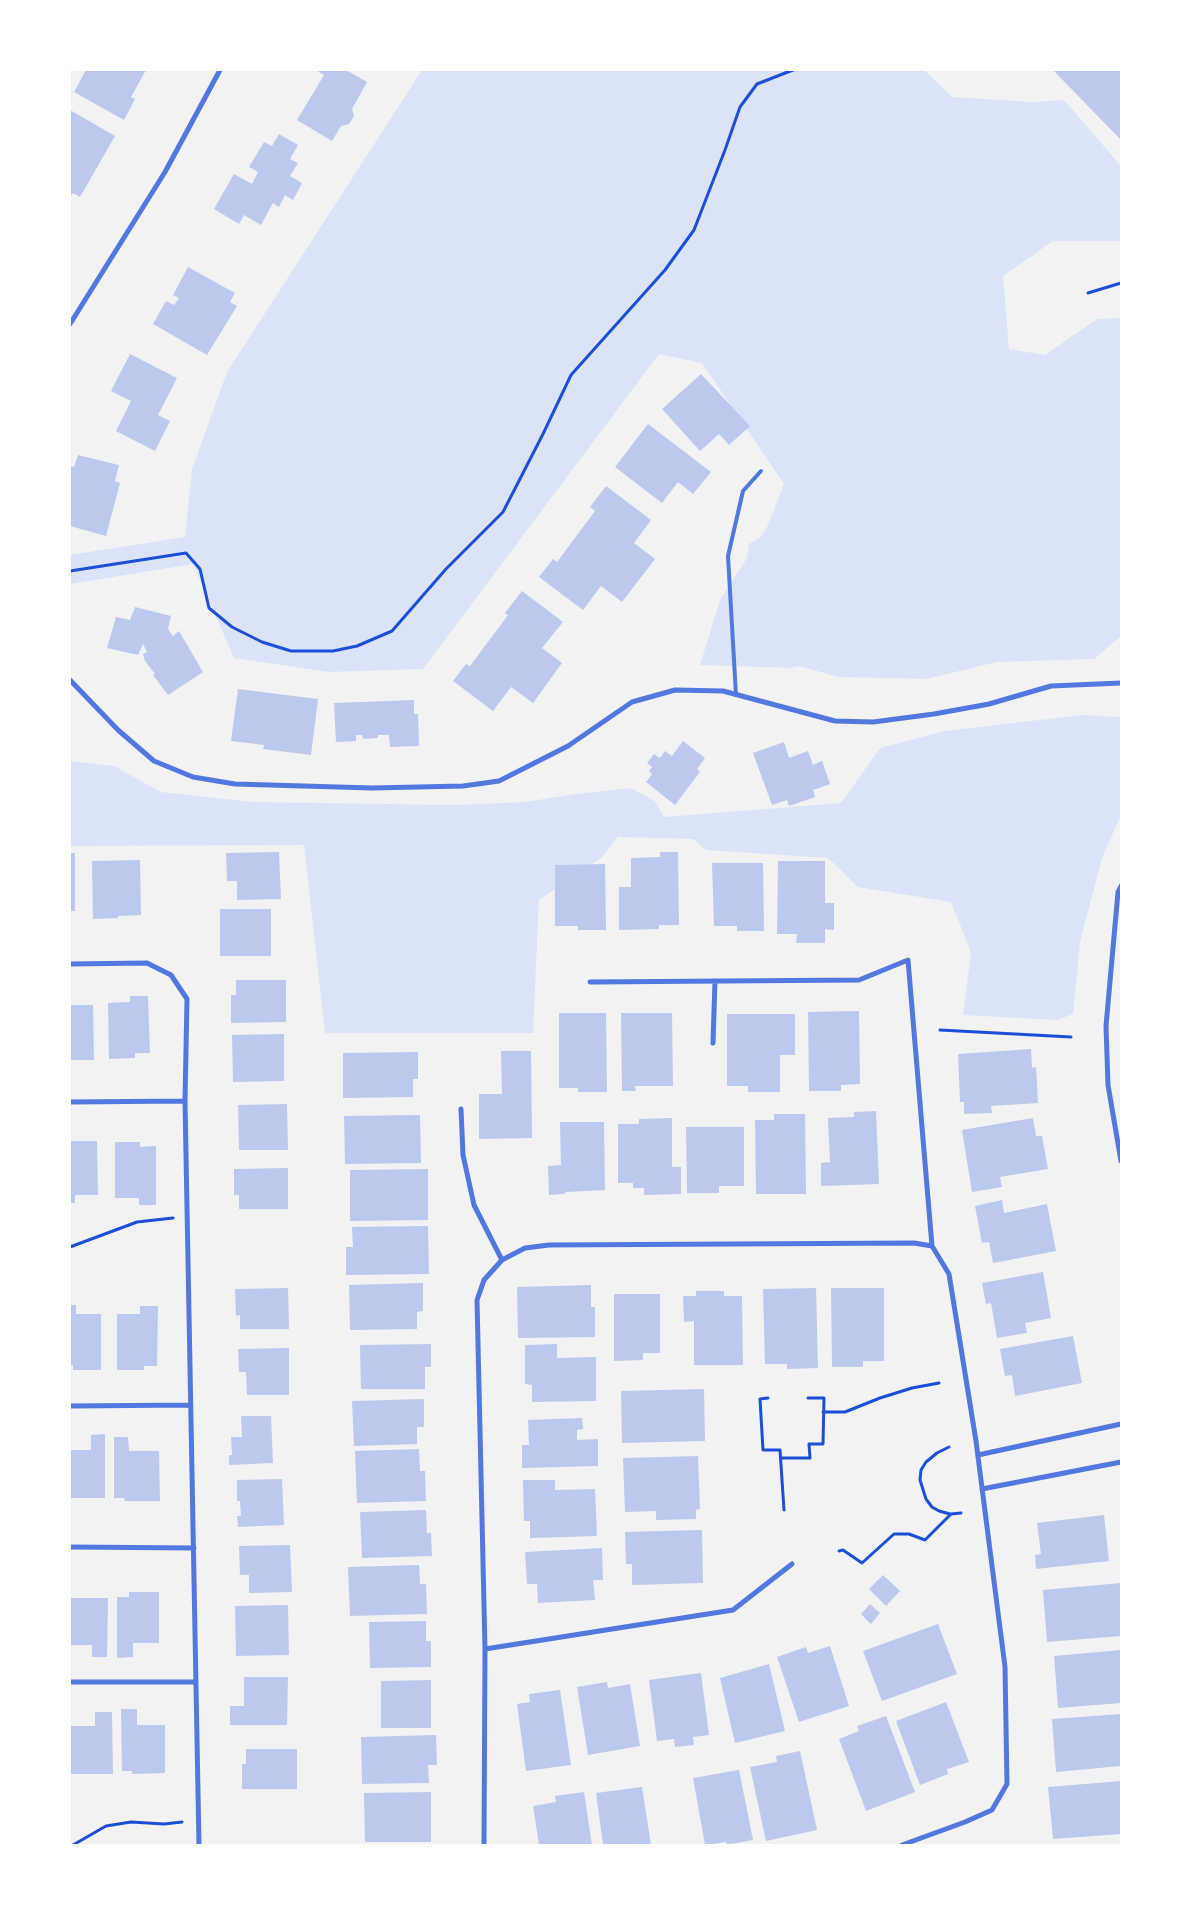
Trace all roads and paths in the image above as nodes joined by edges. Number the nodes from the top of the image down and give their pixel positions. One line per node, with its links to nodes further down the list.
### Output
1 (220, 70): 5 (street)
2 (793, 70): 7 (path)
3 (1121, 283): 4 (path)
4 (1088, 293)
5 (70, 324)
6 (761, 471): 10 (lane)
7 (70, 571)
8 (70, 680): 10 (street)
9 (1121, 683): 10 (street)
10 (736, 695)
11 (1121, 886): 21 (street)
12 (70, 964): 18 (street)
13 (590, 982): 14 (street)
14 (714, 982): 17 (street); 24 (street)
15 (940, 1030): 16 (path)
16 (1071, 1037)
17 (714, 1043)
18 (185, 1101): 19 (street); 29 (street)
19 (70, 1102)
20 (461, 1109): 25 (street)
21 (1121, 1161)
22 (174, 1218): 23 (path)
23 (70, 1246)
24 (932, 1246): 25 (street); 34 (street)
25 (502, 1260): 45 (street)
26 (939, 1383): 31 (path)
27 (768, 1398): 35 (path)
28 (808, 1398): 31 (path)
29 (192, 1405): 30 (street); 42 (street)
30 (70, 1406)
31 (823, 1412): 35 (path)
32 (1121, 1424): 34 (street)
33 (949, 1447): 40 (path)
34 (978, 1455): 37 (street)
35 (781, 1458): 38 (path)
36 (1121, 1462): 37 (street)
37 (982, 1489): 52 (street)
38 (784, 1510)
39 (961, 1513): 40 (path)
40 (951, 1514): 43 (path)
41 (70, 1547): 42 (street)
42 (194, 1548): 47 (street)
43 (839, 1551)
44 (792, 1564): 45 (street)
45 (485, 1649): 51 (street)
46 (70, 1682): 47 (street)
47 (196, 1682): 50 (street)
48 (182, 1822): 49 (path)
49 (73, 1845)
50 (199, 1845)
51 (484, 1845)
52 (902, 1845)

